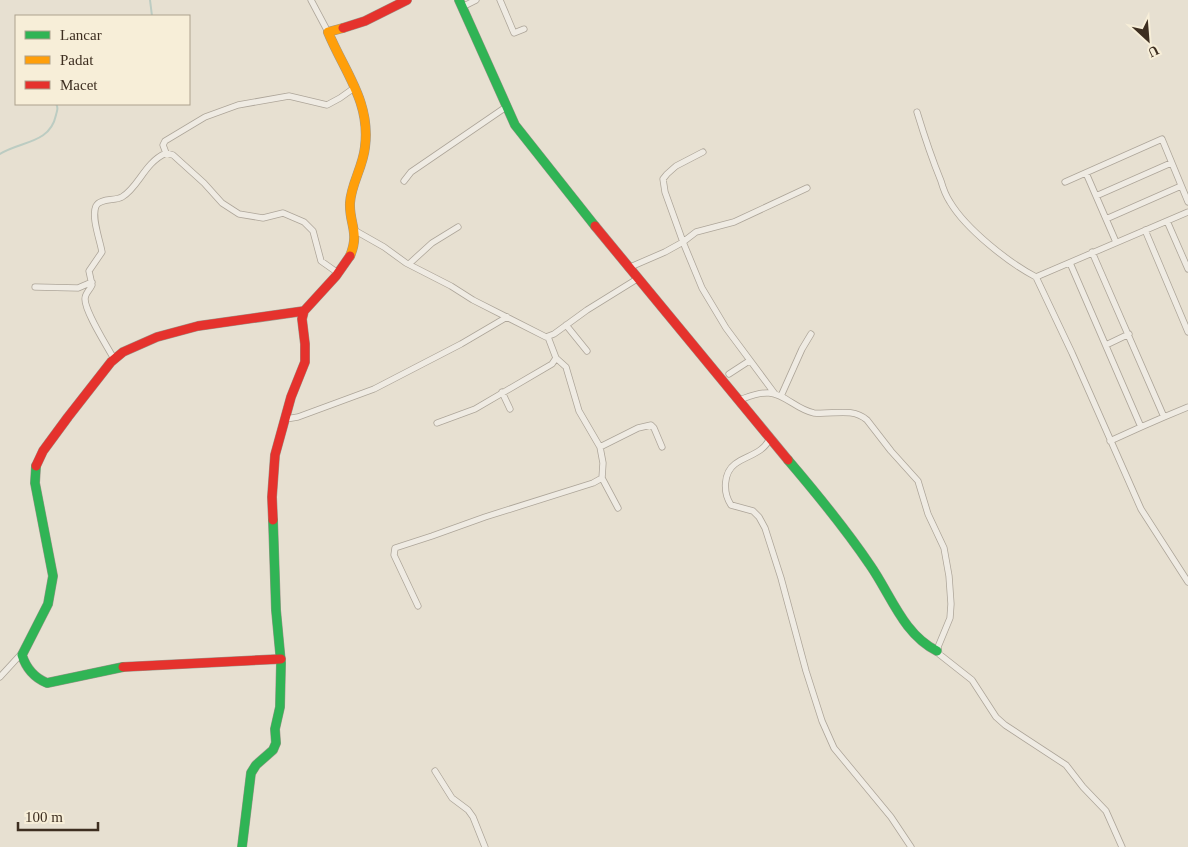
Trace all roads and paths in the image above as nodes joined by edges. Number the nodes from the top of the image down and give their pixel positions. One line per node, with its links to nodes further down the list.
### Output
1 (311, 0): 7 (street)
2 (407, 0): 7 (street)
3 (476, 0): 5 (street)
4 (500, 0): 6 (street)
5 (461, 3): 9 (street)
6 (524, 29)
7 (328, 32): 8 (street)
8 (354, 88): 12 (street); 25 (street)
9 (506, 107): 15 (street); 32 (street)
10 (918, 112): 35 (street)
11 (703, 152): 27 (street)
12 (166, 153): 34 (street); 37 (street)
13 (1171, 163): 14 (street); 17 (street); 19 (street)
14 (1086, 173): 16 (street); 19 (street)
15 (404, 181)
16 (1065, 182)
17 (1181, 186): 20 (street); 22 (street)
18 (807, 188): 27 (street)
19 (1096, 196): 22 (street)
20 (1188, 202)
21 (1188, 212): 23 (street)
22 (1106, 219): 28 (street)
23 (1167, 220): 26 (street); 33 (street)
24 (458, 227): 31 (street)
25 (354, 230): 31 (street); 34 (street)
26 (1145, 230): 28 (street); 42 (street)
27 (683, 242): 32 (street); 50 (street)
28 (1116, 242): 29 (street)
29 (1092, 252): 30 (street); 44 (street)
30 (1070, 263): 35 (street); 46 (street)
31 (409, 264): 40 (street)
32 (628, 268): 36 (street)
33 (1188, 269)
34 (338, 272): 39 (street)
35 (1036, 277): 62 (street)
36 (637, 279): 41 (street); 54 (street)
37 (92, 282): 38 (street); 49 (street)
38 (35, 288)
39 (304, 311): 49 (street); 58 (street)
40 (507, 317): 45 (street); 58 (street)
41 (566, 325): 45 (street); 47 (street)
42 (1188, 332)
43 (811, 334): 53 (street)
44 (1129, 334): 46 (street); 57 (street)
45 (548, 337): 48 (street)
46 (1106, 345): 60 (street)
47 (586, 351)
48 (556, 358): 52 (street); 63 (street)
49 (114, 359): 70 (street)
50 (749, 361): 51 (street); 53 (street)
51 (729, 374)
52 (502, 392): 56 (street); 59 (street)
53 (778, 395): 54 (street); 69 (street)
54 (739, 400): 61 (street)
55 (1188, 407): 57 (street)
56 (510, 409)
57 (1164, 417): 60 (street)
58 (286, 419): 71 (street)
59 (438, 422)
60 (1141, 427): 62 (street)
61 (770, 438): 69 (street); 76 (street)
62 (1110, 441): 67 (street)
63 (600, 447): 64 (street); 65 (street)
64 (662, 447)
65 (602, 478): 66 (street); 68 (street)
66 (618, 508)
67 (1188, 582)
68 (418, 606)
69 (937, 651): 77 (street)
70 (22, 652): 71 (street); 72 (street)
71 (280, 659): 74 (street)
72 (0, 677)
73 (435, 771): 75 (street)
74 (242, 847)
75 (485, 847)
76 (911, 847)
77 (1122, 847)

